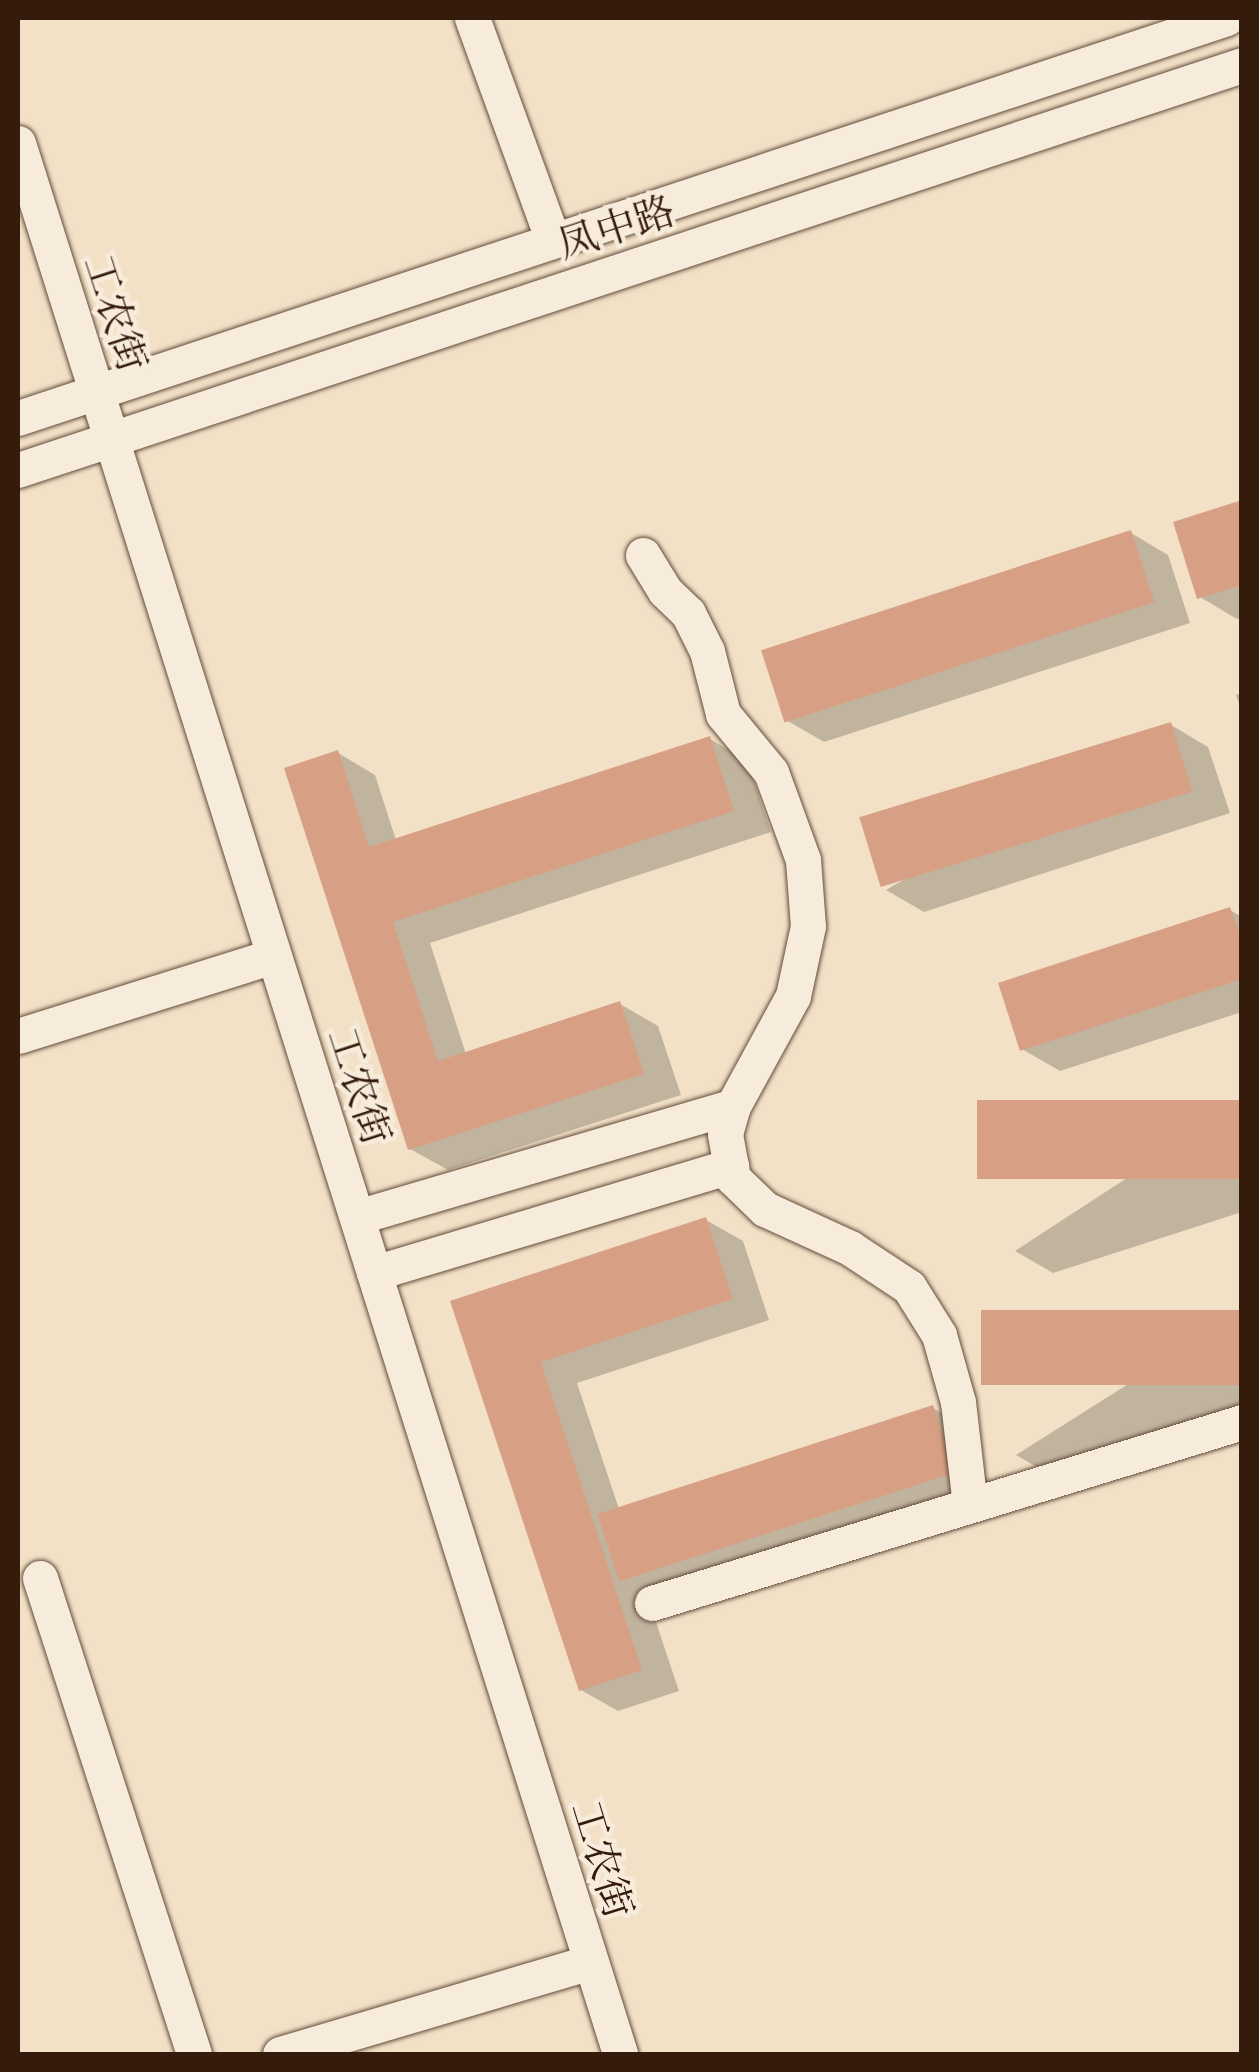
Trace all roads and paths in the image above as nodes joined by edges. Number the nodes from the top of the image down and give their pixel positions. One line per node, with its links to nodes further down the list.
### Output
1 (472, 18): 5 (street)
2 (1227, 18): 5 (street, 凤中路)
3 (1242, 65): 8 (street, 凤中路)
4 (18, 143): 6 (street, 工农街)
5 (553, 240): 6 (street, 凤中路)
6 (96, 392): 7 (street, 凤中路); 8 (street, 工农街)
7 (18, 418)
8 (112, 439): 9 (street, 凤中路); 11 (street, 工农街)
9 (18, 470)
10 (643, 555): 13 (street)
11 (274, 956): 12 (street); 15 (street, 工农街)
12 (18, 1036)
13 (733, 1106): 14 (street); 15 (street)
14 (731, 1166): 16 (street); 18 (street)
15 (357, 1217): 16 (street, 工农街)
16 (374, 1273): 21 (street, 工农街)
17 (1242, 1422): 18 (street)
18 (970, 1505): 20 (street)
19 (40, 1578): 22 (street)
20 (652, 1603)
21 (591, 1962): 23 (street); 24 (street, 工农街)
22 (194, 2054)
23 (280, 2054)
24 (620, 2054)

